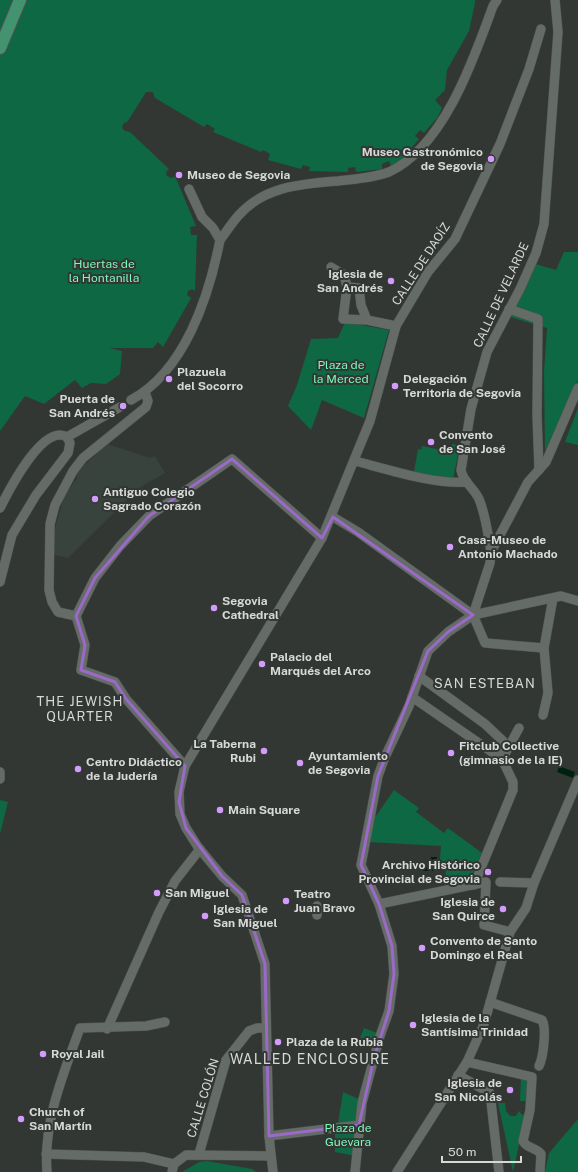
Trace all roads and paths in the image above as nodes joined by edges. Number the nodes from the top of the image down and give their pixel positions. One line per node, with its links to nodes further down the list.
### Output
1 (20, 0): 5 (main road)
2 (497, 0): 7 (street)
3 (556, 0): 10 (street, CALLE DE VELARDE)
4 (541, 29): 12 (street, CALLE DE DAOÍZ)
5 (0, 48)
6 (189, 189): 7 (street)
7 (220, 240): 14 (street)
8 (331, 267): 9 (street)
9 (347, 287): 11 (street); 11 (street)
10 (509, 309): 19 (street); 20 (street, CALLE DE VELARDE)
11 (367, 320): 12 (street)
12 (396, 326): 18 (street, CALLE DE DAOÍZ)
13 (578, 388): 19 (street)
14 (145, 392): 15 (street); 29 (street)
15 (132, 400)
16 (120, 407): 17 (street)
17 (67, 437): 21 (street); 25 (street)
18 (355, 461): 20 (street); 22 (street, CALLE DE DAOÍZ)
19 (539, 470): 24 (street)
20 (467, 482): 24 (street)
21 (0, 508)
22 (333, 516): 23 (street, CALLE DE DAOÍZ); 28 (street)
23 (322, 538): 29 (street); 36 (street, CALLE DE DAOÍZ)
24 (491, 552): 28 (street)
25 (0, 582)
26 (553, 598): 27 (street); 28 (street); 30 (street)
27 (578, 601)
28 (473, 615): 30 (street); 31 (street)
29 (76, 616): 36 (street)
30 (544, 648): 33 (street)
31 (419, 676): 32 (street); 35 (street)
32 (412, 697): 35 (street); 44 (street)
33 (543, 715)
34 (519, 728): 35 (street)
35 (502, 759): 43 (street)
36 (185, 766): 40 (street)
37 (0, 772): 38 (street)
38 (0, 779)
39 (578, 780): 42 (street)
40 (200, 849): 48 (street); 49 (street)
41 (500, 882): 42 (street)
42 (534, 883): 45 (street)
43 (474, 885): 44 (street); 45 (street)
44 (379, 904): 53 (street)
45 (510, 932): 46 (street)
46 (490, 1002): 50 (street); 51 (street)
47 (165, 1022): 49 (street)
48 (266, 1028): 54 (street); 56 (street, CALLE COLÓN)
49 (107, 1029): 55 (street)
50 (467, 1062): 52 (street); 64 (street)
51 (539, 1066)
52 (458, 1075): 62 (street); 63 (street)
53 (359, 1125): 54 (street); 61 (street)
54 (269, 1136): 57 (street)
55 (46, 1154): 58 (street); 59 (street)
56 (199, 1154): 57 (street); 58 (street)
57 (271, 1156): 60 (street)
58 (173, 1168)
59 (47, 1172)
60 (273, 1172)
61 (355, 1172)
62 (397, 1172)
63 (499, 1172)
64 (540, 1172)

